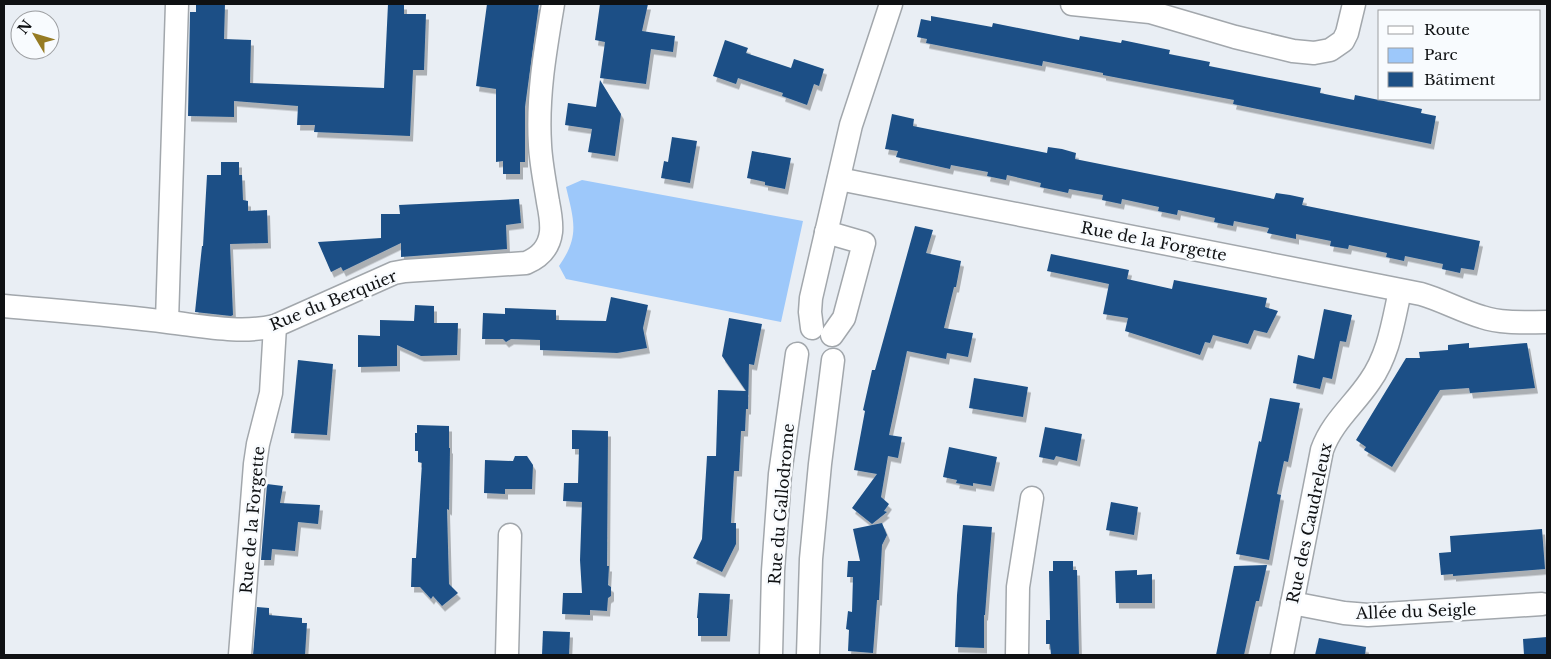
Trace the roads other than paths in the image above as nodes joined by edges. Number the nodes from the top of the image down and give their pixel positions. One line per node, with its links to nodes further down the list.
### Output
1 (177, 4): 11 (street)
2 (552, 4): 13 (street, Rue du Berquier)
3 (891, 4): 7 (street)
4 (1072, 4): 6 (street)
5 (1354, 4): 6 (street)
6 (1151, 8)
7 (839, 178): 8 (street); 9 (street, Rue de la Forgette)
8 (826, 232): 14 (street); 14 (street)
9 (1400, 290): 12 (street, Rue de la Forgette); 19 (street, Rue des Caudreleux)
10 (4, 306): 11 (street, Rue du Berquier)
11 (167, 322): 13 (street, Rue du Berquier)
12 (1547, 322)
13 (275, 326): 21 (street, Rue de la Forgette)
14 (822, 331): 15 (street); 16 (street)
15 (797, 354): 16 (street); 23 (street, Rue du Gallodrome)
16 (832, 360): 24 (street)
17 (1032, 498): 25 (street)
18 (510, 535): 22 (street)
19 (1292, 603): 20 (street, Allée du Seigle); 26 (street, Rue des Caudreleux)
20 (1542, 604)
21 (240, 655)
22 (507, 655)
23 (771, 655)
24 (808, 655)
25 (1017, 655)
26 (1282, 655)

